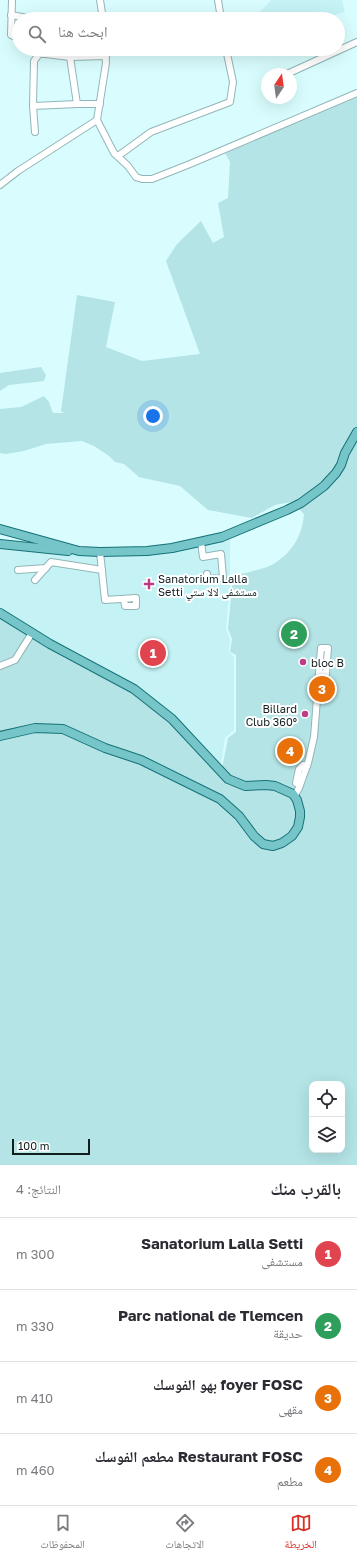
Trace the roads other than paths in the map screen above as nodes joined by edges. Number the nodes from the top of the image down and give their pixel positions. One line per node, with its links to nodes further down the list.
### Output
1 (12, 0): 6 (street)
2 (100, 0): 4 (street)
3 (218, 0): 5 (street)
4 (102, 12)
5 (220, 12)
6 (11, 15): 7 (street)
7 (12, 35)
8 (357, 42): 9 (street)
9 (345, 48)
10 (38, 56): 20 (street)
11 (65, 56): 15 (street)
12 (106, 56): 15 (street); 19 (street)
13 (227, 56): 23 (street)
14 (327, 56): 16 (street)
15 (70, 57): 18 (street)
16 (297, 70)
17 (357, 94): 23 (street)
18 (77, 104): 19 (street); 20 (street)
19 (100, 104): 21 (street)
20 (33, 106): 22 (street)
21 (96, 120): 23 (street); 24 (street)
22 (35, 132)
23 (118, 156)
24 (0, 185)
25 (357, 432): 27 (main road)
26 (0, 529): 29 (main road)
27 (201, 542): 30 (main road); 34 (street)
28 (0, 544): 29 (main road)
29 (79, 550): 30 (main road)
30 (100, 552): 33 (street)
31 (46, 568): 32 (street); 33 (street); 35 (street)
32 (18, 570)
33 (102, 570): 36 (street)
34 (207, 574)
35 (34, 580)
36 (124, 599)
37 (0, 613): 38 (main road)
38 (32, 633): 39 (street); 42 (main road)
39 (0, 666)
40 (319, 673): 42 (street)
41 (0, 736): 42 (main road)
42 (294, 795)

